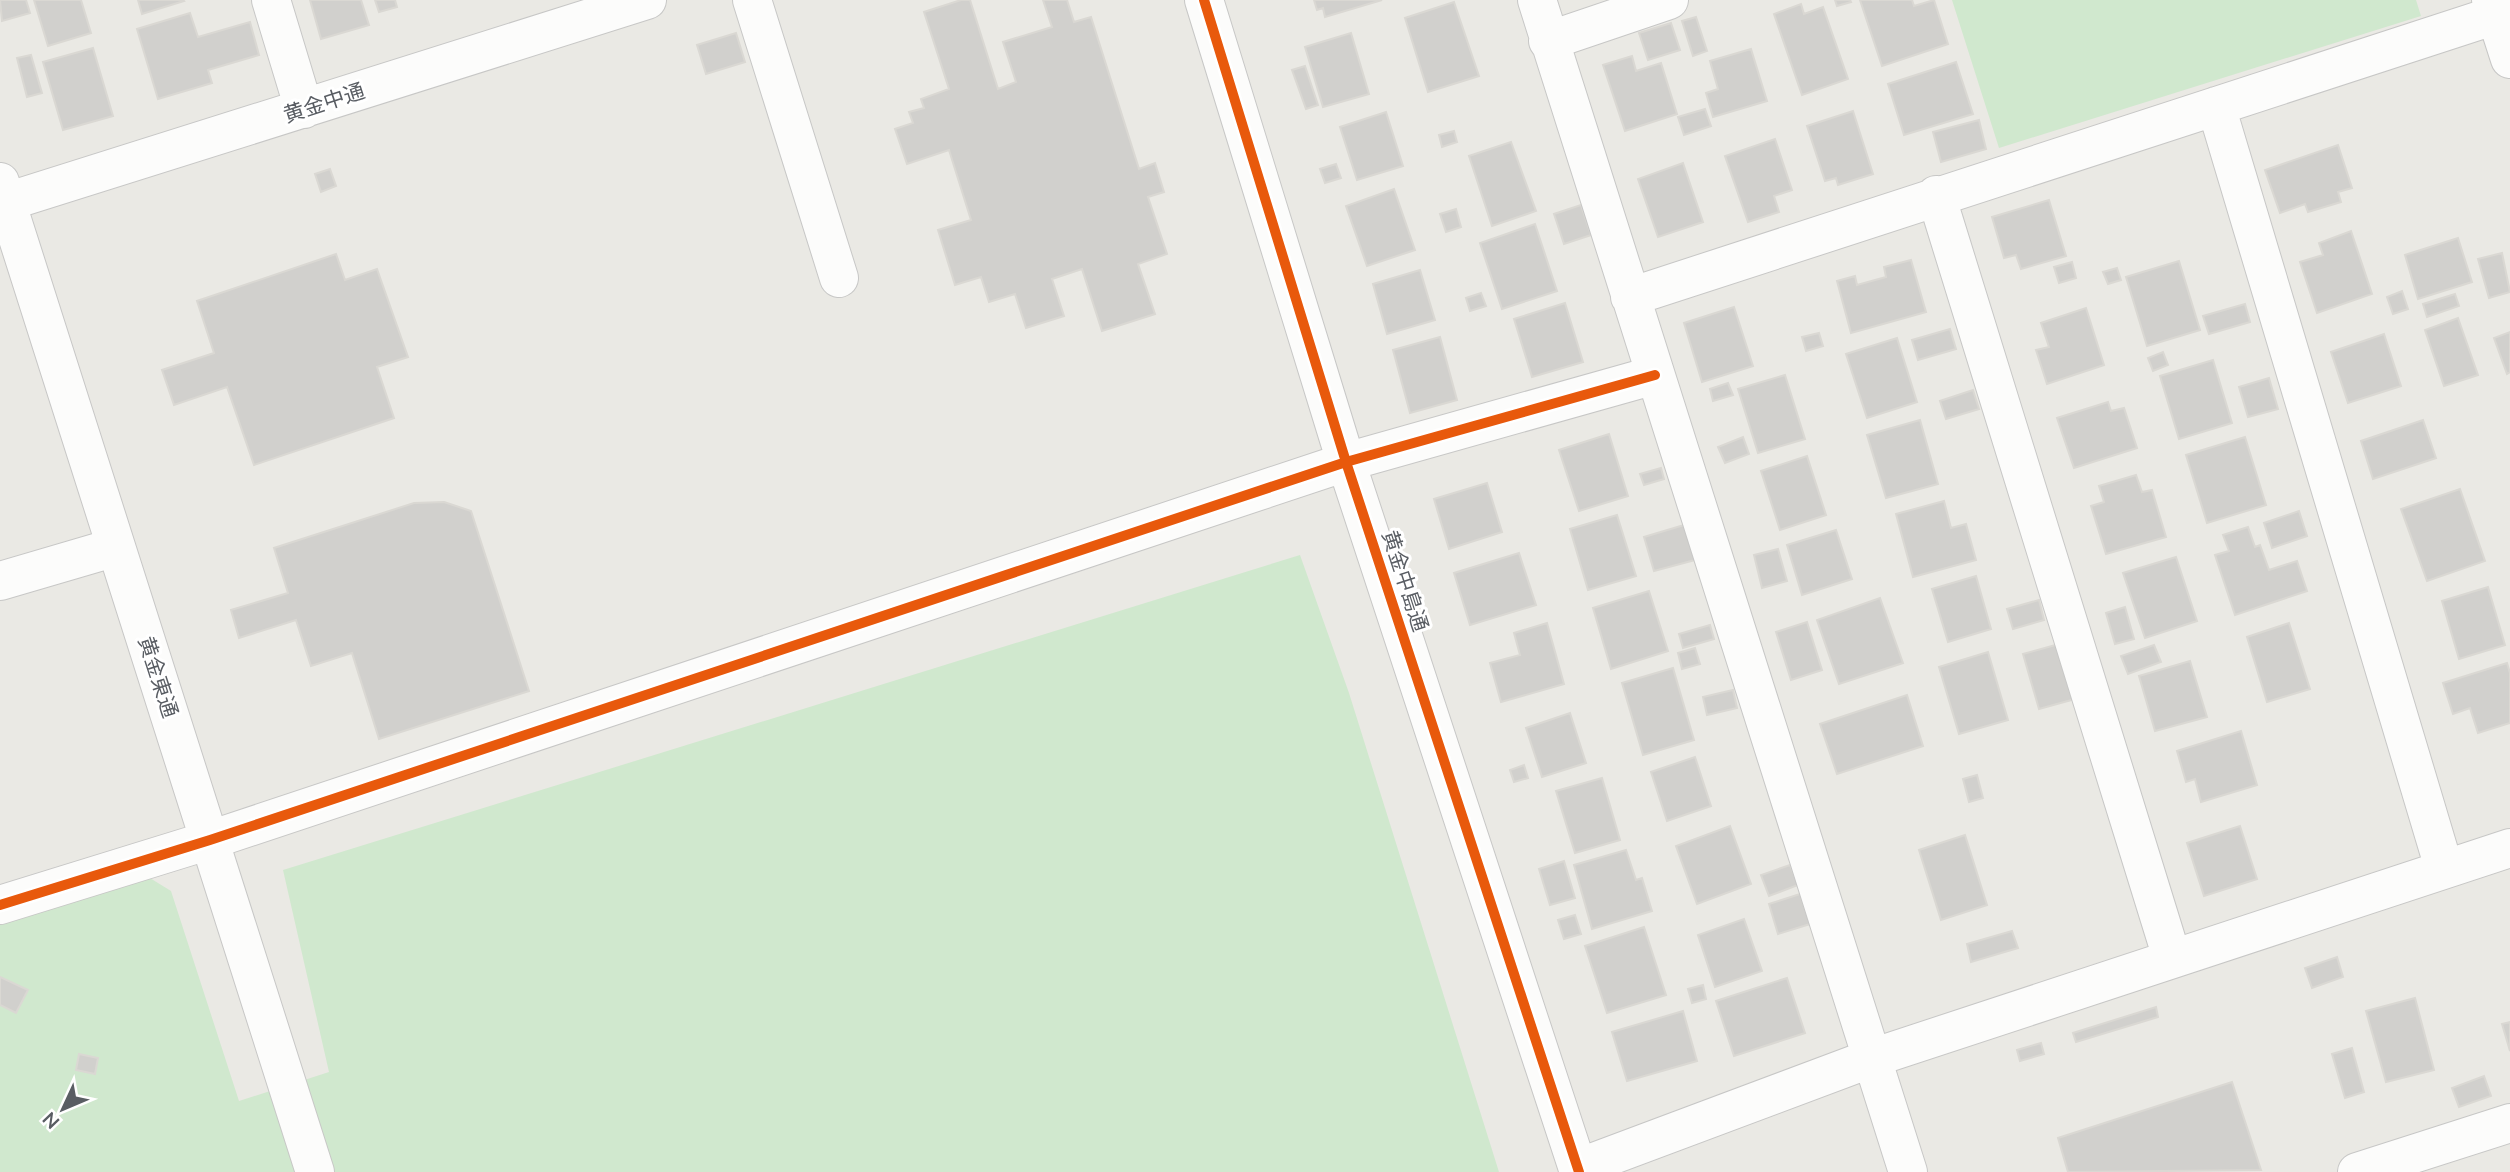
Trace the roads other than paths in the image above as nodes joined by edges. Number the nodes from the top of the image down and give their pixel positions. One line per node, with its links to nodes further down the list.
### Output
1 (271, 0): 11 (street)
2 (647, 0): 11 (street, 黄金中通)
3 (752, 0): 14 (street)
4 (1204, 0): 17 (street, 黄金中島通)
5 (1537, 0): 8 (street)
6 (1669, 0): 8 (street)
7 (2493, 7): 9 (street); 10 (street)
8 (1548, 41): 15 (street)
9 (2510, 59)
10 (2216, 106): 12 (street); 22 (street)
11 (304, 109): 13 (street, 黄金中通)
12 (1936, 195): 15 (street); 24 (street)
13 (2, 196): 18 (street, 黄金東通)
14 (839, 278)
15 (1630, 297): 16 (street)
16 (1655, 375): 17 (street); 25 (street)
17 (1346, 462): 20 (street); 27 (street, 黄金中島通)
18 (116, 547): 19 (street); 20 (street, 黄金東通)
19 (0, 581)
20 (210, 840): 23 (street); 28 (street, 黄金東通)
21 (2510, 848): 22 (street)
22 (2444, 868): 24 (street)
23 (0, 905)
24 (2172, 958): 25 (street)
25 (1872, 1058): 27 (street); 29 (street)
26 (2510, 1123): 30 (street)
27 (1578, 1170)
28 (315, 1172)
29 (1909, 1172)
30 (2357, 1172)

